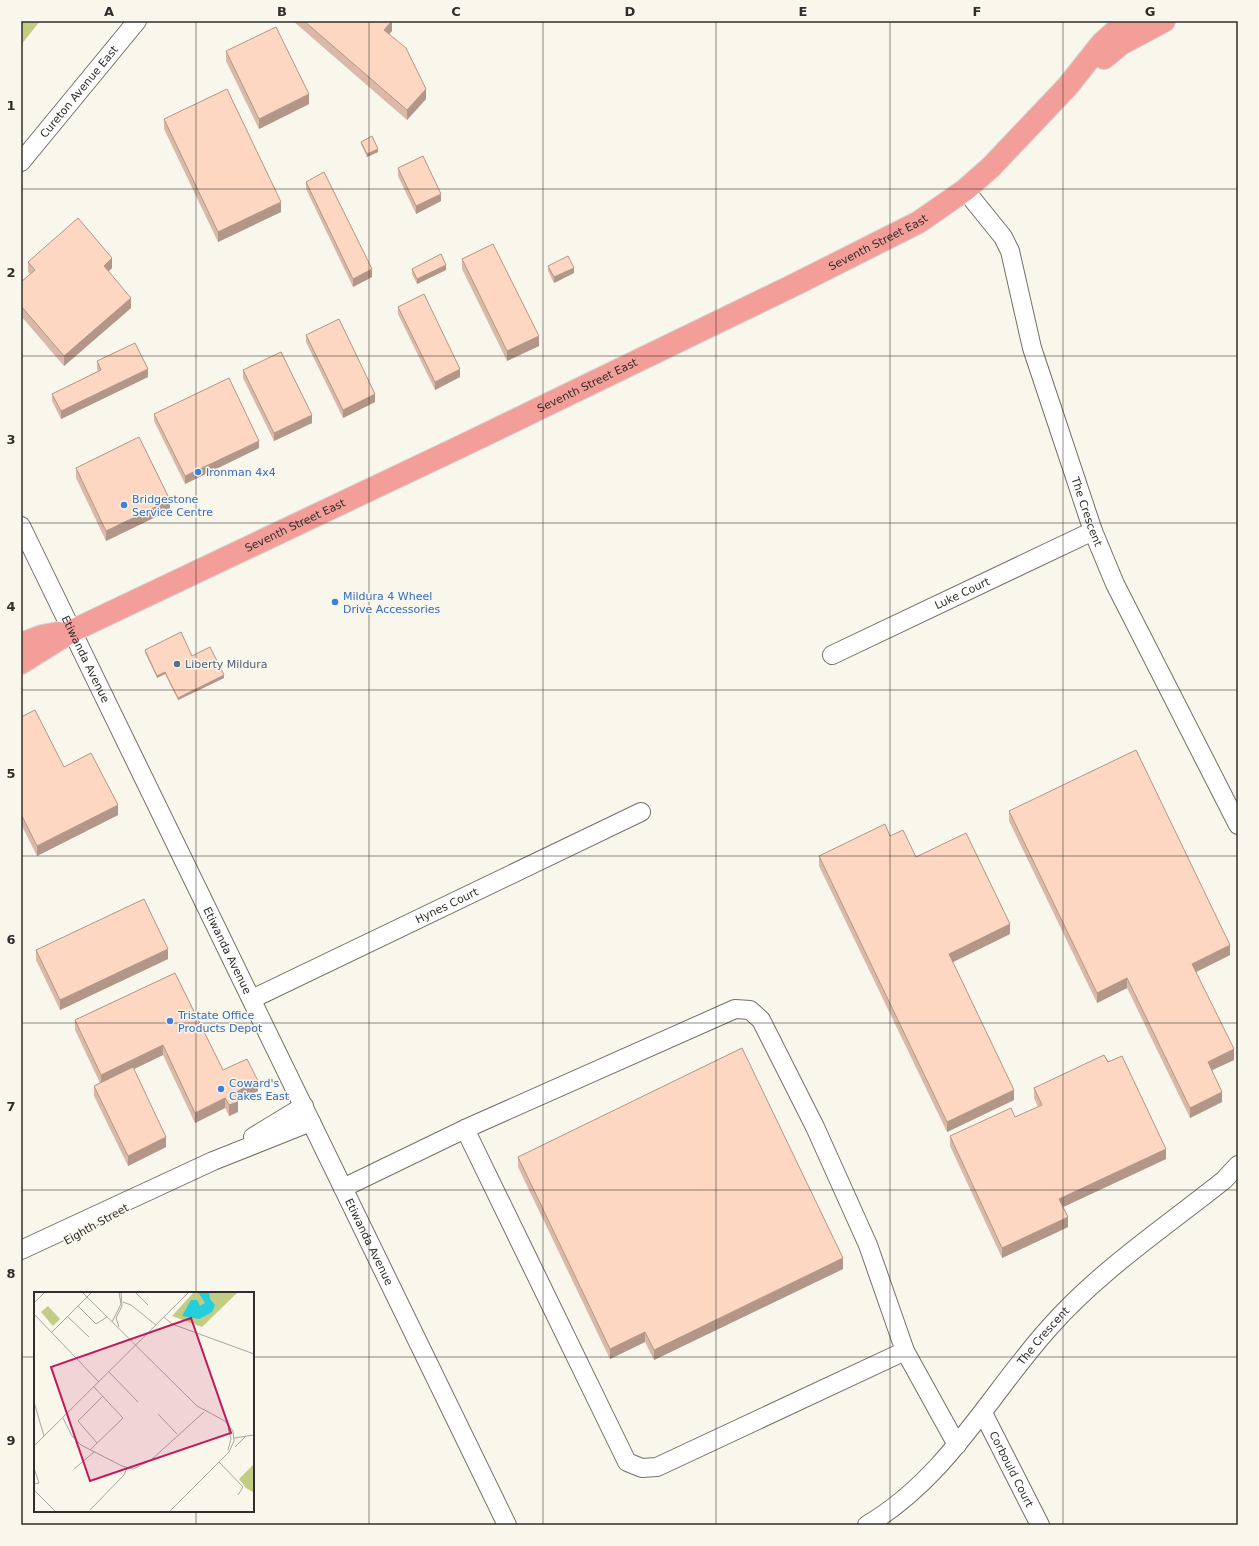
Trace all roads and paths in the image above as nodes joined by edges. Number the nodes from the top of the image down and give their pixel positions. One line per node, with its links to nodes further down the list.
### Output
1 (137, 21): 5 (street, Cureton Avenue East)
2 (1127, 21): 4 (main road, Seventh Street East)
3 (1164, 21): 4 (main road, Seventh Street East)
4 (1067, 87): 6 (main road, Seventh Street East)
5 (21, 162)
6 (965, 190): 8 (street, The Crescent); 9 (main road, Seventh Street East)
7 (21, 526): 9 (street, Etiwanda Avenue)
8 (1093, 531): 11 (street, Luke Court); 14 (street, The Crescent)
9 (72, 631): 10 (main road); 12 (main road); 15 (street, Etiwanda Avenue)
10 (21, 644)
11 (832, 655)
12 (21, 663)
13 (642, 812): 15 (street, Hynes Court)
14 (1238, 825)
15 (252, 999): 16 (street, Etiwanda Avenue)
16 (304, 1106): 17 (street, Etiwanda Avenue); 19 (street, Eighth Street)
17 (311, 1122): 19 (street, Eighth Street); 22 (street, Etiwanda Avenue)
18 (465, 1129): 22 (street); 25 (street); 25 (street)
19 (213, 1161): 21 (street, Eighth Street)
20 (1238, 1165): 26 (street, The Crescent)
21 (169, 1182): 23 (street, Eighth Street); 24 (street, Eighth Street)
22 (343, 1188): 28 (street, Etiwanda Avenue)
23 (21, 1250)
24 (21, 1263)
25 (905, 1351): 27 (street)
26 (984, 1413): 27 (street, The Crescent); 30 (street, Corbould Court)
27 (957, 1445): 29 (street, The Crescent)
28 (507, 1525)
29 (867, 1525)
30 (1040, 1525)

